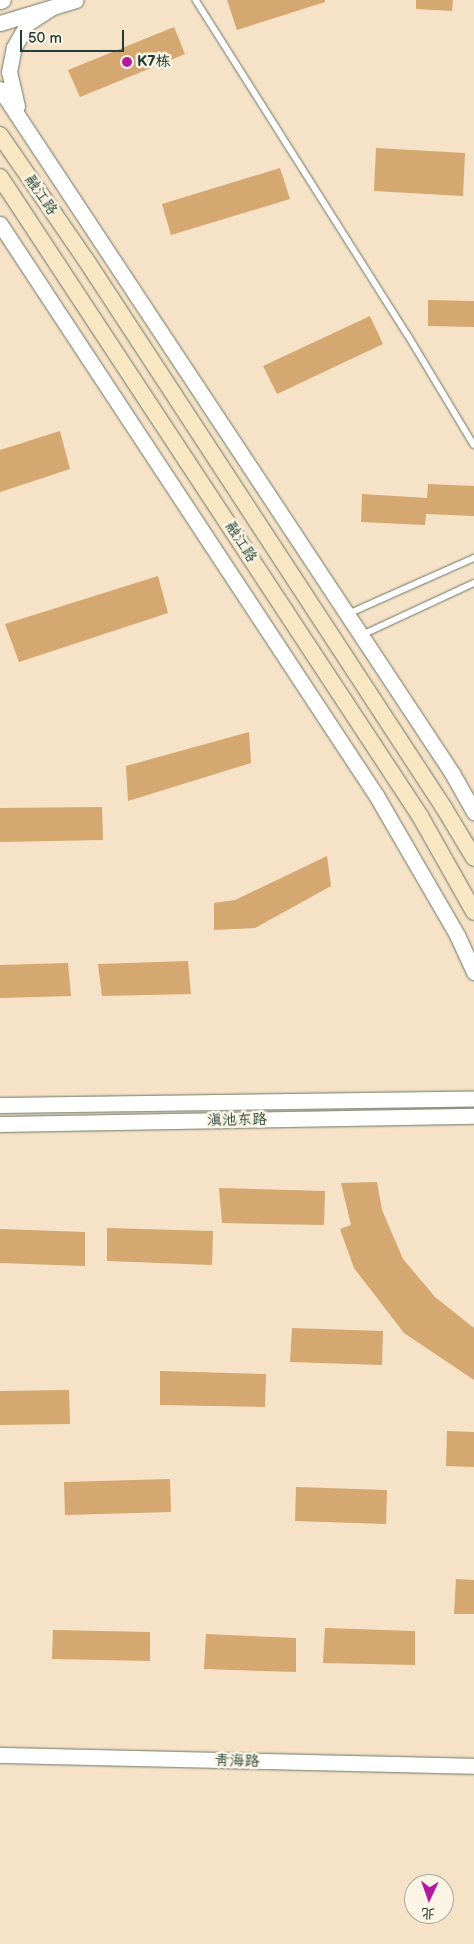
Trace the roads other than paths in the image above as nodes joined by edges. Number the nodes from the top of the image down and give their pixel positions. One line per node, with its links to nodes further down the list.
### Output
1 (76, 0): 3 (street)
2 (196, 0): 10 (lane)
3 (51, 8): 4 (street); 6 (street)
4 (0, 23)
5 (0, 89): 6 (street)
6 (20, 118): 13 (street)
7 (0, 135): 16 (main road, 融江路)
8 (0, 177): 17 (main road, 融江路)
9 (0, 224): 18 (street)
10 (474, 445)
11 (474, 558): 13 (lane)
12 (474, 583): 14 (lane)
13 (347, 614): 14 (street)
14 (360, 636): 15 (street)
15 (474, 812)
16 (474, 858)
17 (474, 912)
18 (474, 972)
19 (474, 1087): 21 (street)
20 (474, 1098): 21 (street, 滇池东路)
21 (433, 1099): 22 (street, 滇池东路)
22 (0, 1105)
23 (474, 1116): 24 (street, 滇池东路)
24 (422, 1117): 25 (street, 滇池东路); 26 (street)
25 (0, 1124)
26 (474, 1124)
27 (0, 1755): 28 (street, 青海路)
28 (474, 1766)

